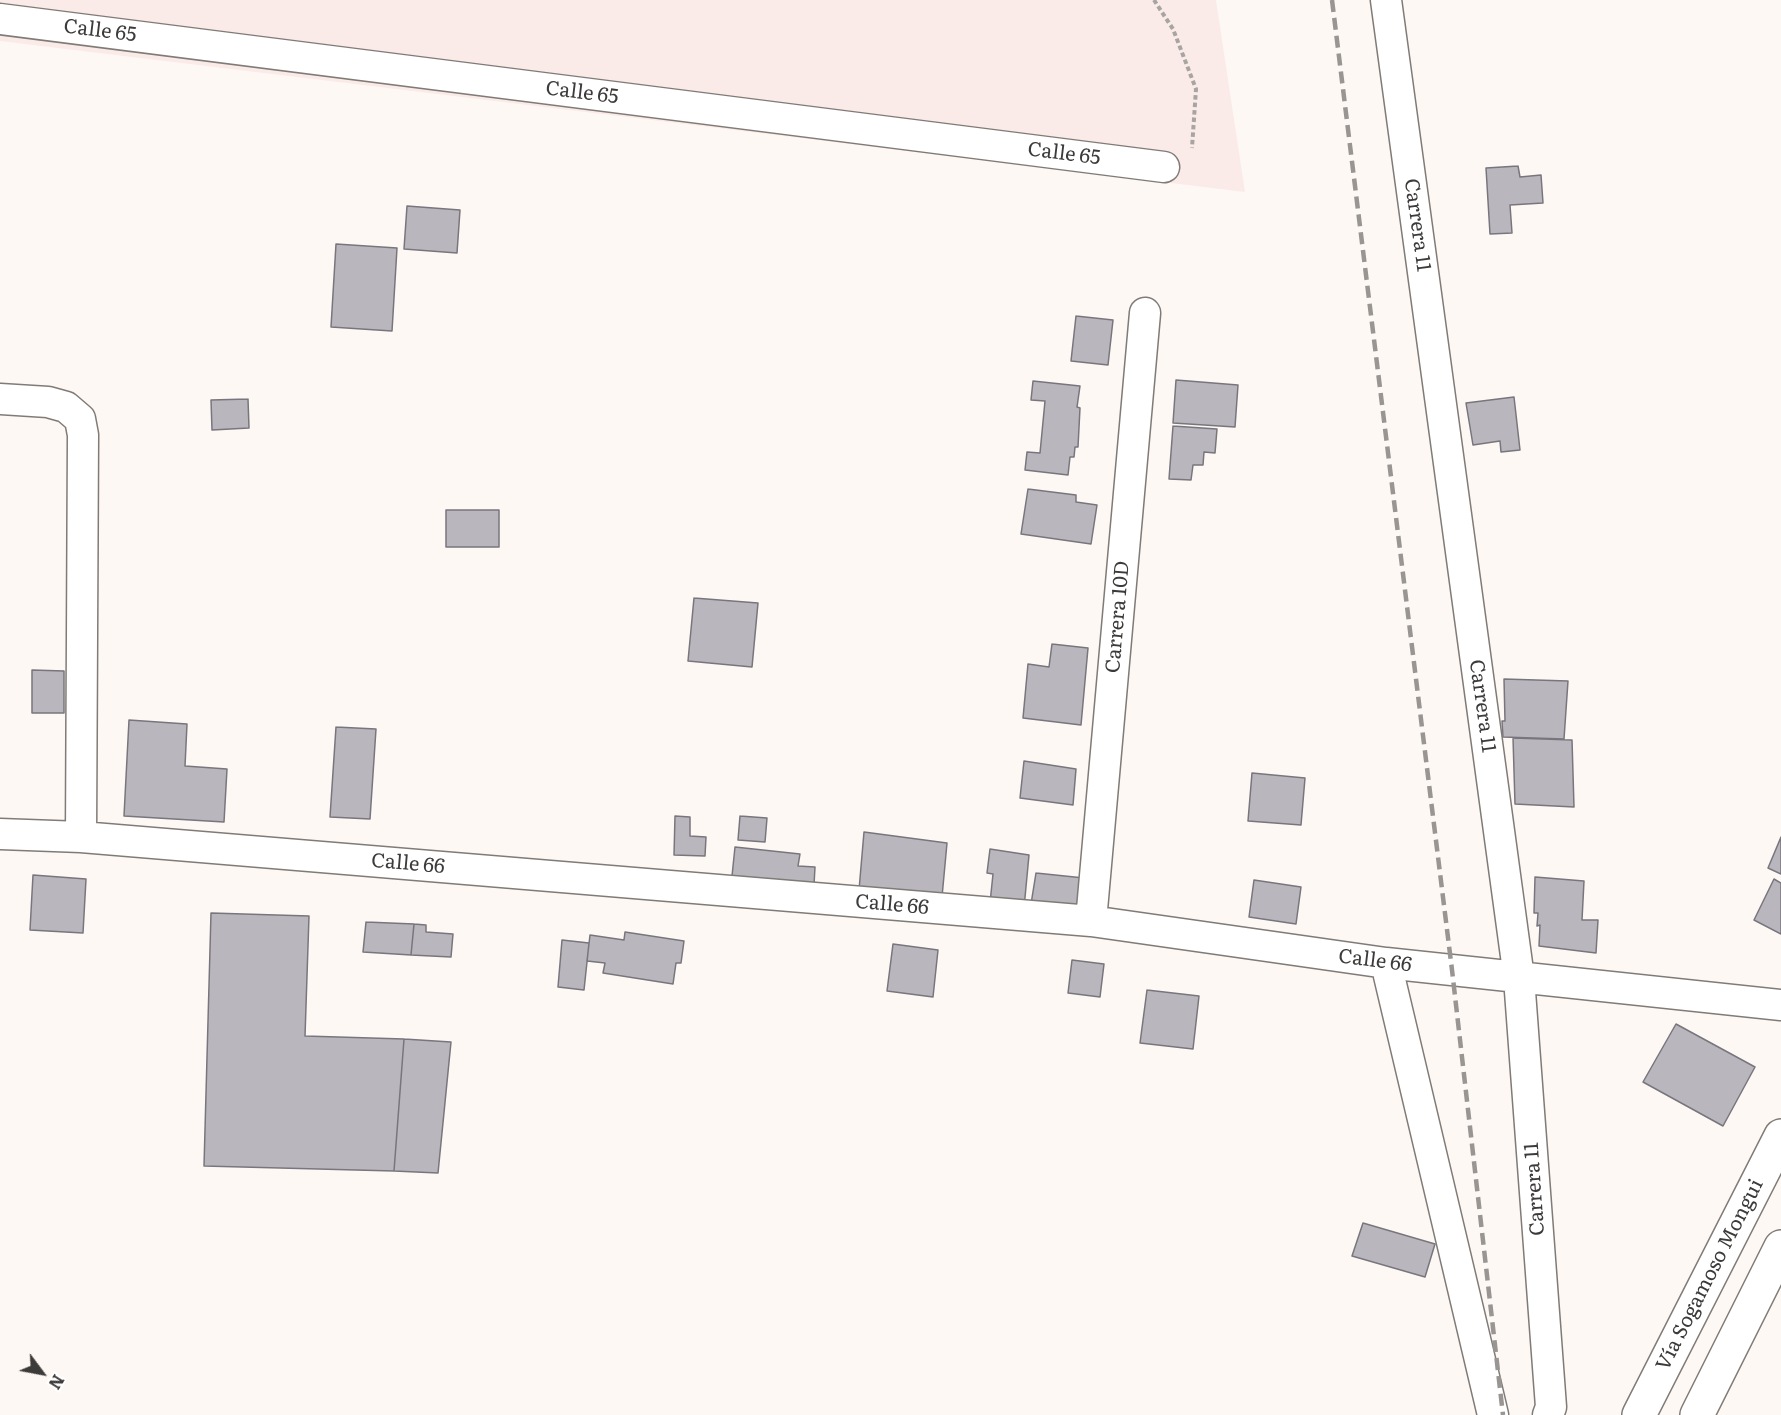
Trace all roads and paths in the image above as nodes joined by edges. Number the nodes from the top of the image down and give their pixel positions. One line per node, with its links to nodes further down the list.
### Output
1 (1154, 0): 4 (path)
2 (1386, 0): 11 (street, Carrera 11)
3 (0, 19): 4 (street, Calle 65)
4 (1164, 167)
5 (1145, 313): 9 (street, Carrera 10D)
6 (0, 399): 8 (street)
7 (0, 834): 8 (street, Calle 66)
8 (81, 837): 9 (street, Calle 66)
9 (1091, 921): 10 (street, Calle 66)
10 (1386, 963): 11 (street, Calle 66); 15 (street)
11 (1519, 978): 12 (street, Calle 66); 16 (street, Carrera 11)
12 (1781, 1005)
13 (1781, 1136): 17 (main road, Vía Sogamoso Mongui)
14 (1781, 1247): 18 (main road)
15 (1493, 1415)
16 (1548, 1415)
17 (1639, 1415)
18 (1697, 1415)

